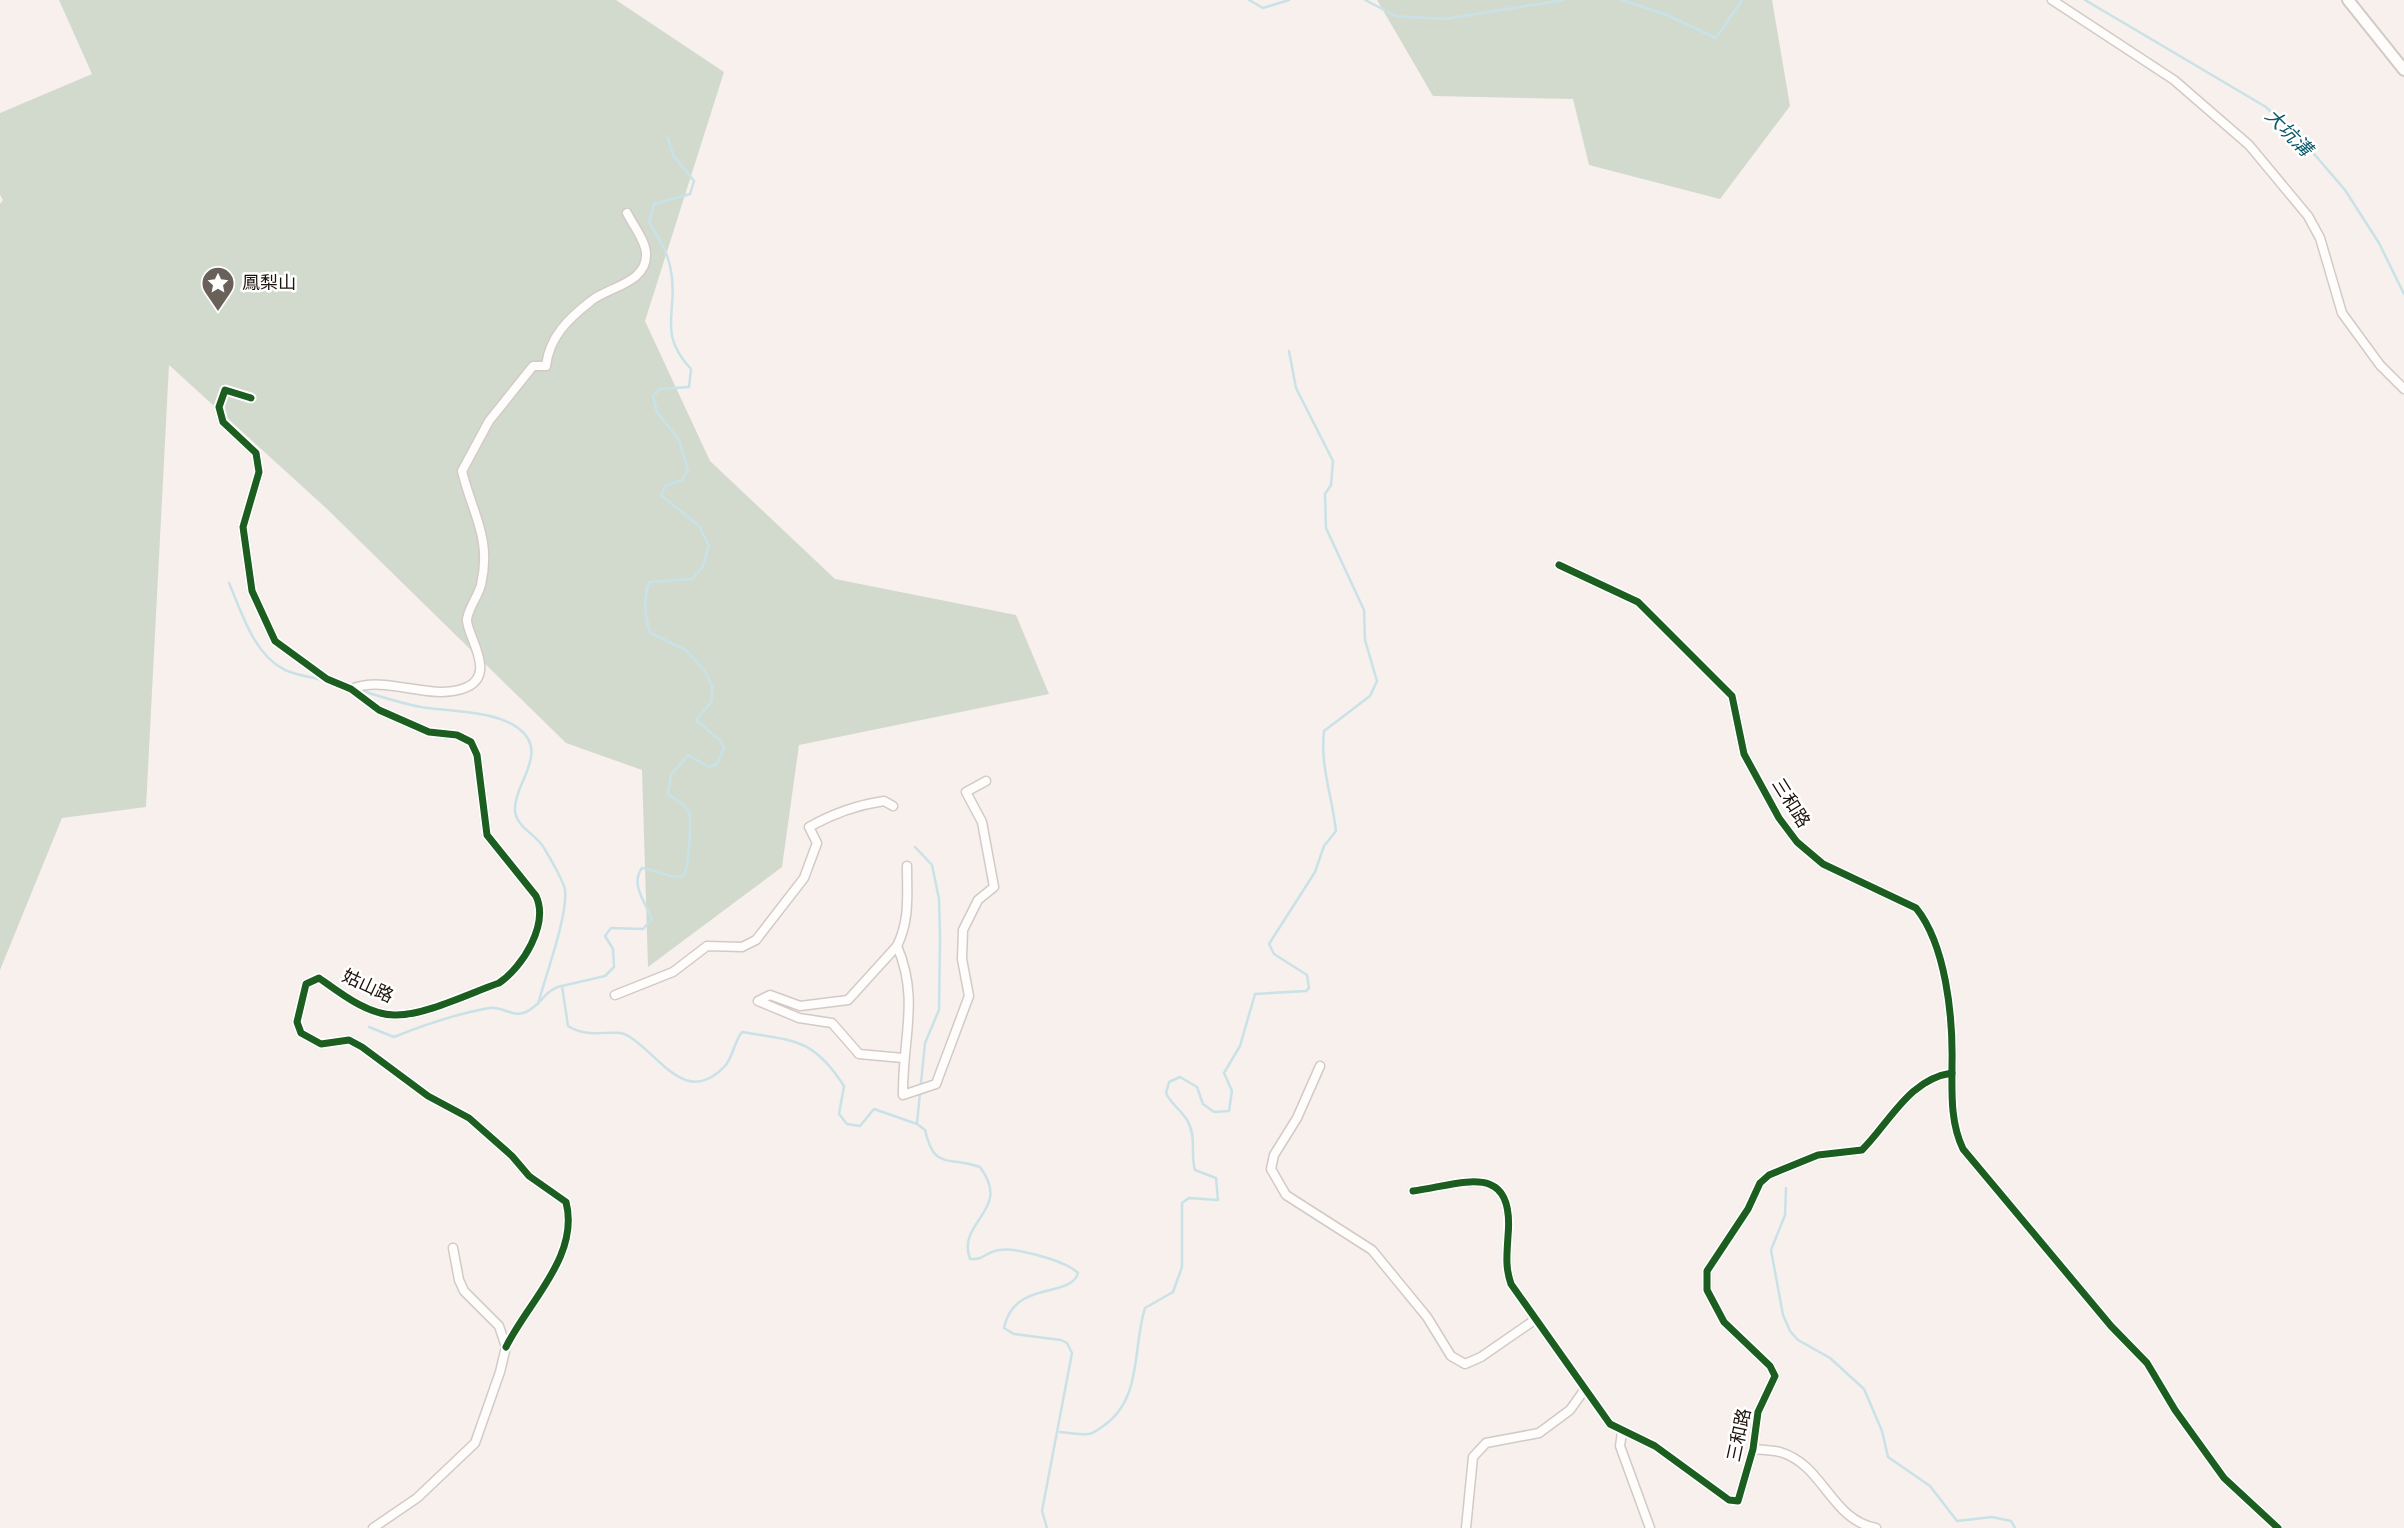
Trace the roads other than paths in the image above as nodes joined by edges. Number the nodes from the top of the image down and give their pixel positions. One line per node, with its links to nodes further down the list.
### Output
1 (2052, 0): 5 (street)
2 (2347, 0): 3 (main road)
3 (2404, 70)
4 (627, 214): 8 (street)
5 (2404, 389)
6 (251, 398): 8 (street)
7 (1559, 565): 16 (street, 三和路)
8 (351, 689): 20 (street, 姑山路)
9 (986, 780): 14 (street)
10 (893, 806): 13 (street)
11 (907, 866): 12 (street)
12 (897, 947): 14 (street); 14 (street)
13 (615, 995)
14 (903, 1058)
15 (1320, 1066): 19 (street)
16 (1952, 1073): 23 (street, 三和路); 28 (street, 三和路)
17 (1413, 1191): 19 (street, 三和路)
18 (453, 1248): 20 (street)
19 (1536, 1319): 21 (street, 三和路)
20 (506, 1347): 24 (street, 姑山路)
21 (1585, 1389): 22 (street, 三和路); 25 (street)
22 (1622, 1432): 23 (street, 三和路); 26 (street)
23 (1753, 1449): 27 (street)
24 (373, 1528)
25 (1466, 1528)
26 (1650, 1528)
27 (1876, 1528)
28 (2278, 1528)

